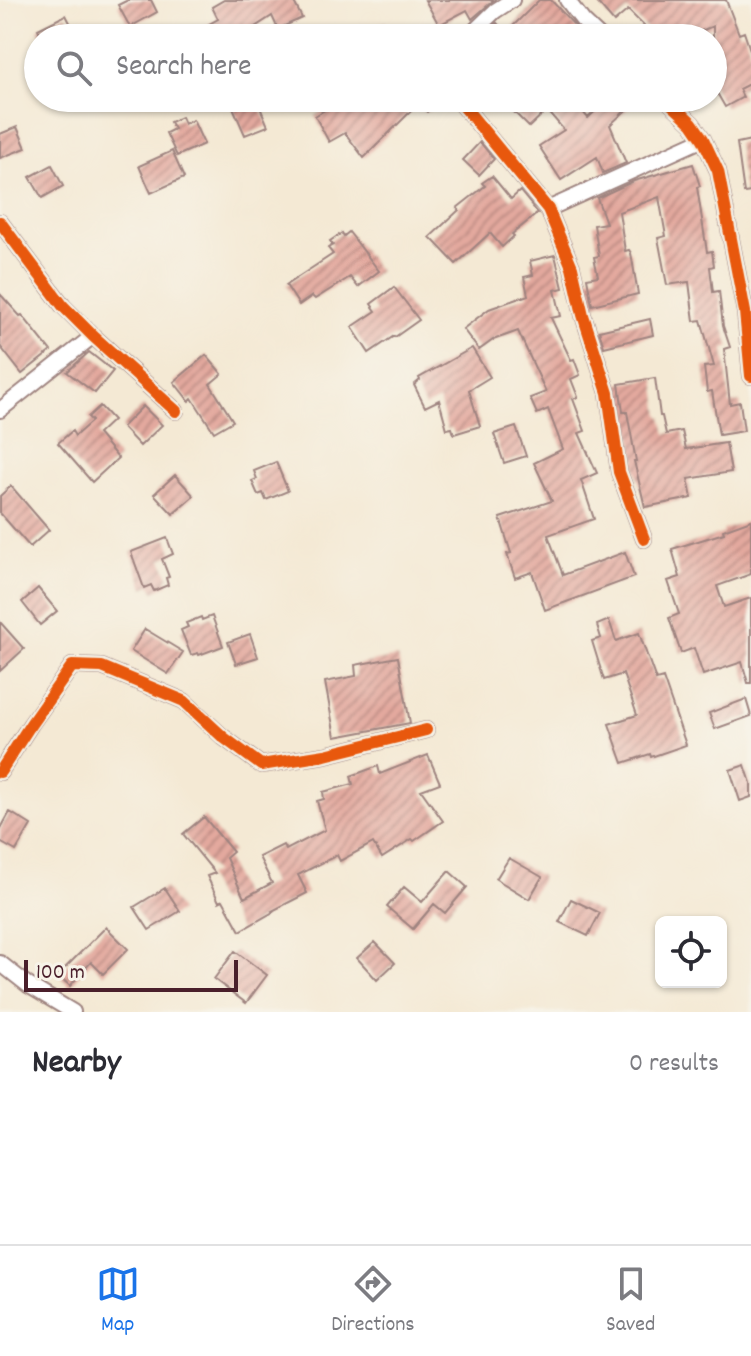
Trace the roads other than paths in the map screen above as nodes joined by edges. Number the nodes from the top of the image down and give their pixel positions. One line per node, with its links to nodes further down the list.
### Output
1 (512, 0): 3 (street)
2 (567, 0): 4 (street)
3 (482, 24)
4 (586, 24)
5 (468, 112): 8 (street)
6 (680, 112): 7 (street)
7 (703, 139): 8 (street); 11 (street)
8 (548, 209): 14 (street)
9 (0, 222): 10 (street)
10 (93, 336): 12 (street); 13 (street)
11 (751, 376)
12 (0, 410)
13 (176, 411)
14 (644, 539)
15 (426, 730): 16 (street)
16 (0, 772)
17 (0, 963): 18 (street)
18 (73, 1012)

